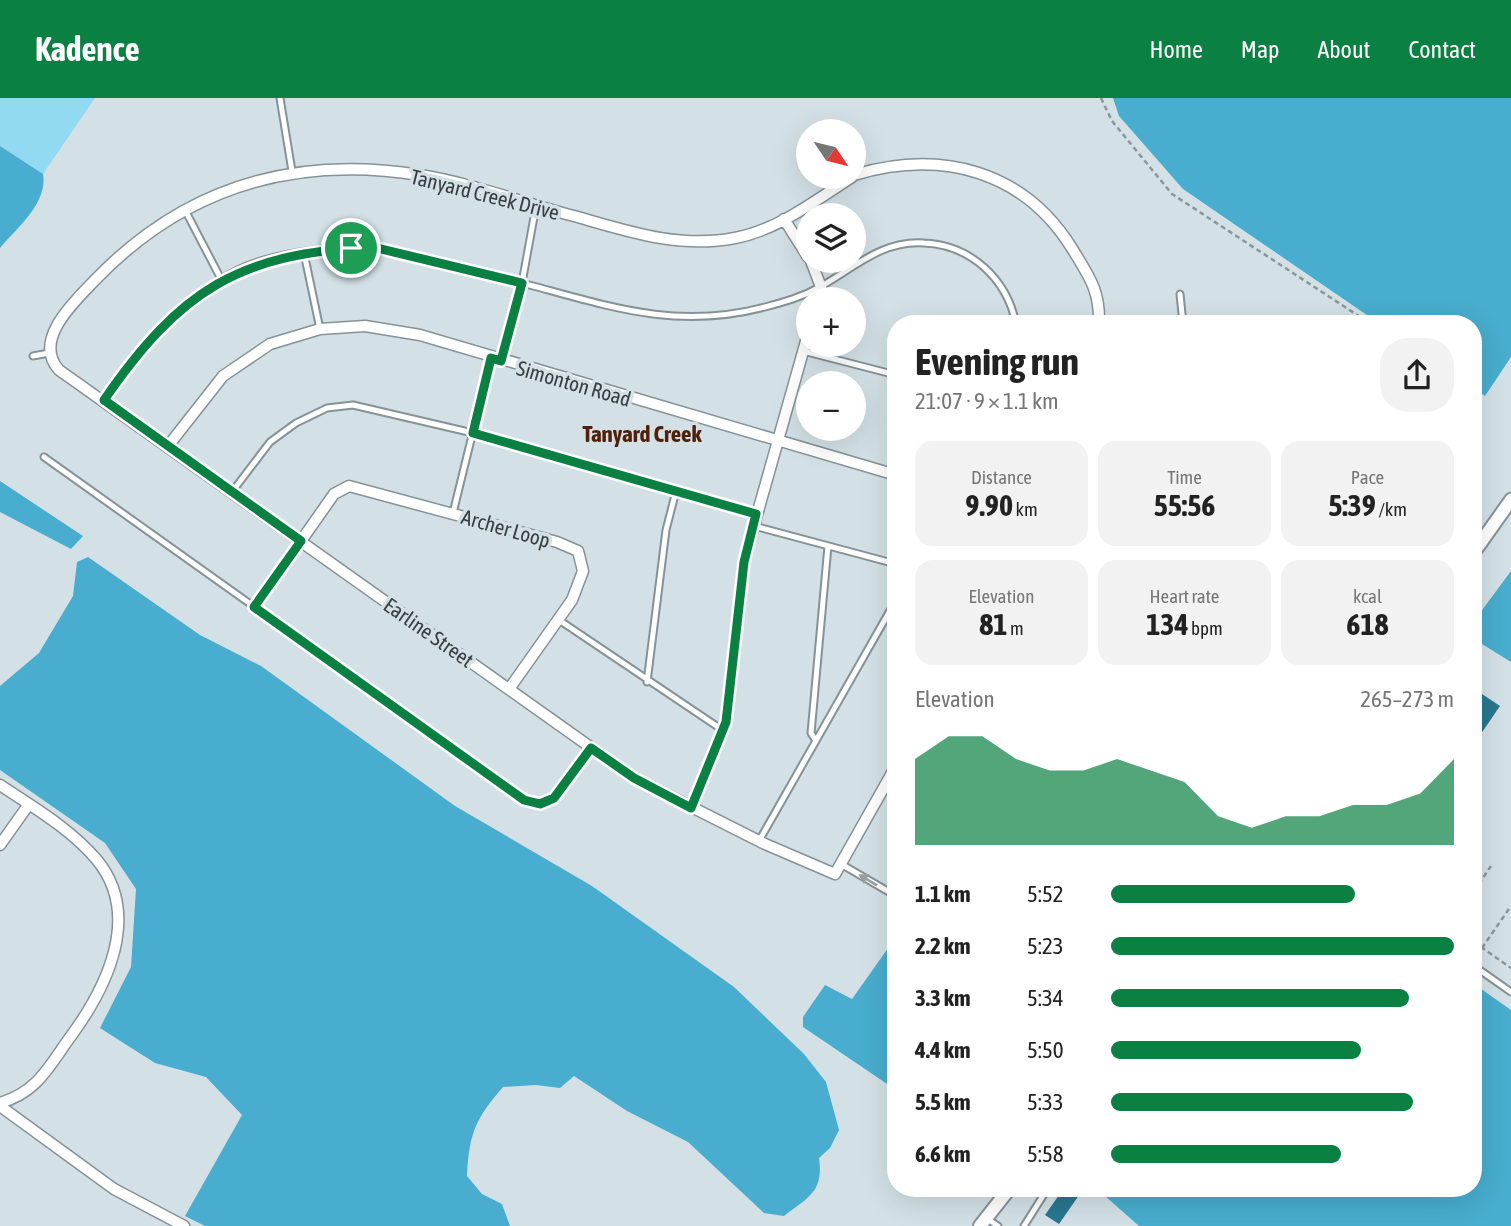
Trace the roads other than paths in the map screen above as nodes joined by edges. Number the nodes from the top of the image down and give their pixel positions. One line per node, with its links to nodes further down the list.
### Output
1 (280, 98): 2 (lane)
2 (292, 171): 5 (street, Tanyard Creek Drive); 6 (street, Tanyard Creek Drive)
3 (866, 173): 17 (street, Tanyard Creek Drive)
4 (832, 189): 7 (street, Tanyard Creek Drive)
5 (536, 206): 7 (street, Tanyard Creek Drive); 12 (lane)
6 (185, 210): 11 (lane); 20 (street, Tanyard Creek Drive)
7 (784, 219): 8 (street)
8 (796, 237)
9 (304, 253): 11 (lane); 12 (lane); 19 (lane)
10 (816, 273): 13 (street)
11 (221, 279): 26 (lane)
12 (522, 283): 15 (lane); 24 (lane)
13 (821, 287): 16 (lane)
14 (1180, 294): 18 (lane)
15 (796, 299)
16 (1014, 315)
17 (1099, 315)
18 (1182, 315)
19 (320, 329): 24 (street, Simonton Road); 29 (street, Simonton Road)
20 (49, 353): 21 (lane); 26 (street, Earline Street)
21 (33, 356)
22 (801, 357): 28 (street)
23 (826, 357): 25 (lane)
24 (496, 360): 27 (lane); 28 (street, Simonton Road)
25 (887, 373)
26 (104, 400): 29 (street, Earline Street)
27 (473, 433): 32 (lane); 33 (lane); 35 (lane)
28 (777, 442): 31 (street, Simonton Road); 36 (street)
29 (168, 446): 33 (street, Earline Street)
30 (44, 457): 42 (lane)
31 (887, 473)
32 (676, 491): 36 (lane); 45 (lane)
33 (232, 492): 38 (street, Earline Street)
34 (1511, 500): 39 (street)
35 (453, 513): 38 (street, Archer Loop); 44 (street, Archer Loop)
36 (756, 514): 37 (street)
37 (753, 525): 40 (lane); 47 (street)
38 (301, 541): 42 (lane); 46 (street, Earline Street)
39 (1482, 541)
40 (828, 546): 41 (lane); 48 (lane)
41 (887, 562)
42 (254, 607): 49 (lane)
43 (887, 616): 48 (lane)
44 (559, 620): 45 (lane); 46 (street, Archer Loop)
45 (647, 682): 47 (lane)
46 (509, 689): 49 (street, Earline Street)
47 (724, 732): 53 (street)
48 (816, 741): 54 (lane)
49 (591, 748): 53 (street, Earline Street)
50 (887, 782): 56 (street)
51 (0, 785): 52 (street)
52 (29, 804): 55 (street); 60 (street)
53 (691, 808): 54 (street, Earline Street)
54 (759, 841): 56 (street, Earline Street)
55 (0, 845)
56 (838, 869): 57 (lane, one-way to 56)
57 (887, 892)
58 (1482, 972): 59 (lane)
59 (1511, 992)
60 (0, 1105): 64 (street)
61 (1003, 1197): 63 (street)
62 (1042, 1197): 66 (lane)
63 (983, 1222): 65 (lane)
64 (184, 1226)
65 (998, 1226)
66 (1024, 1226)

